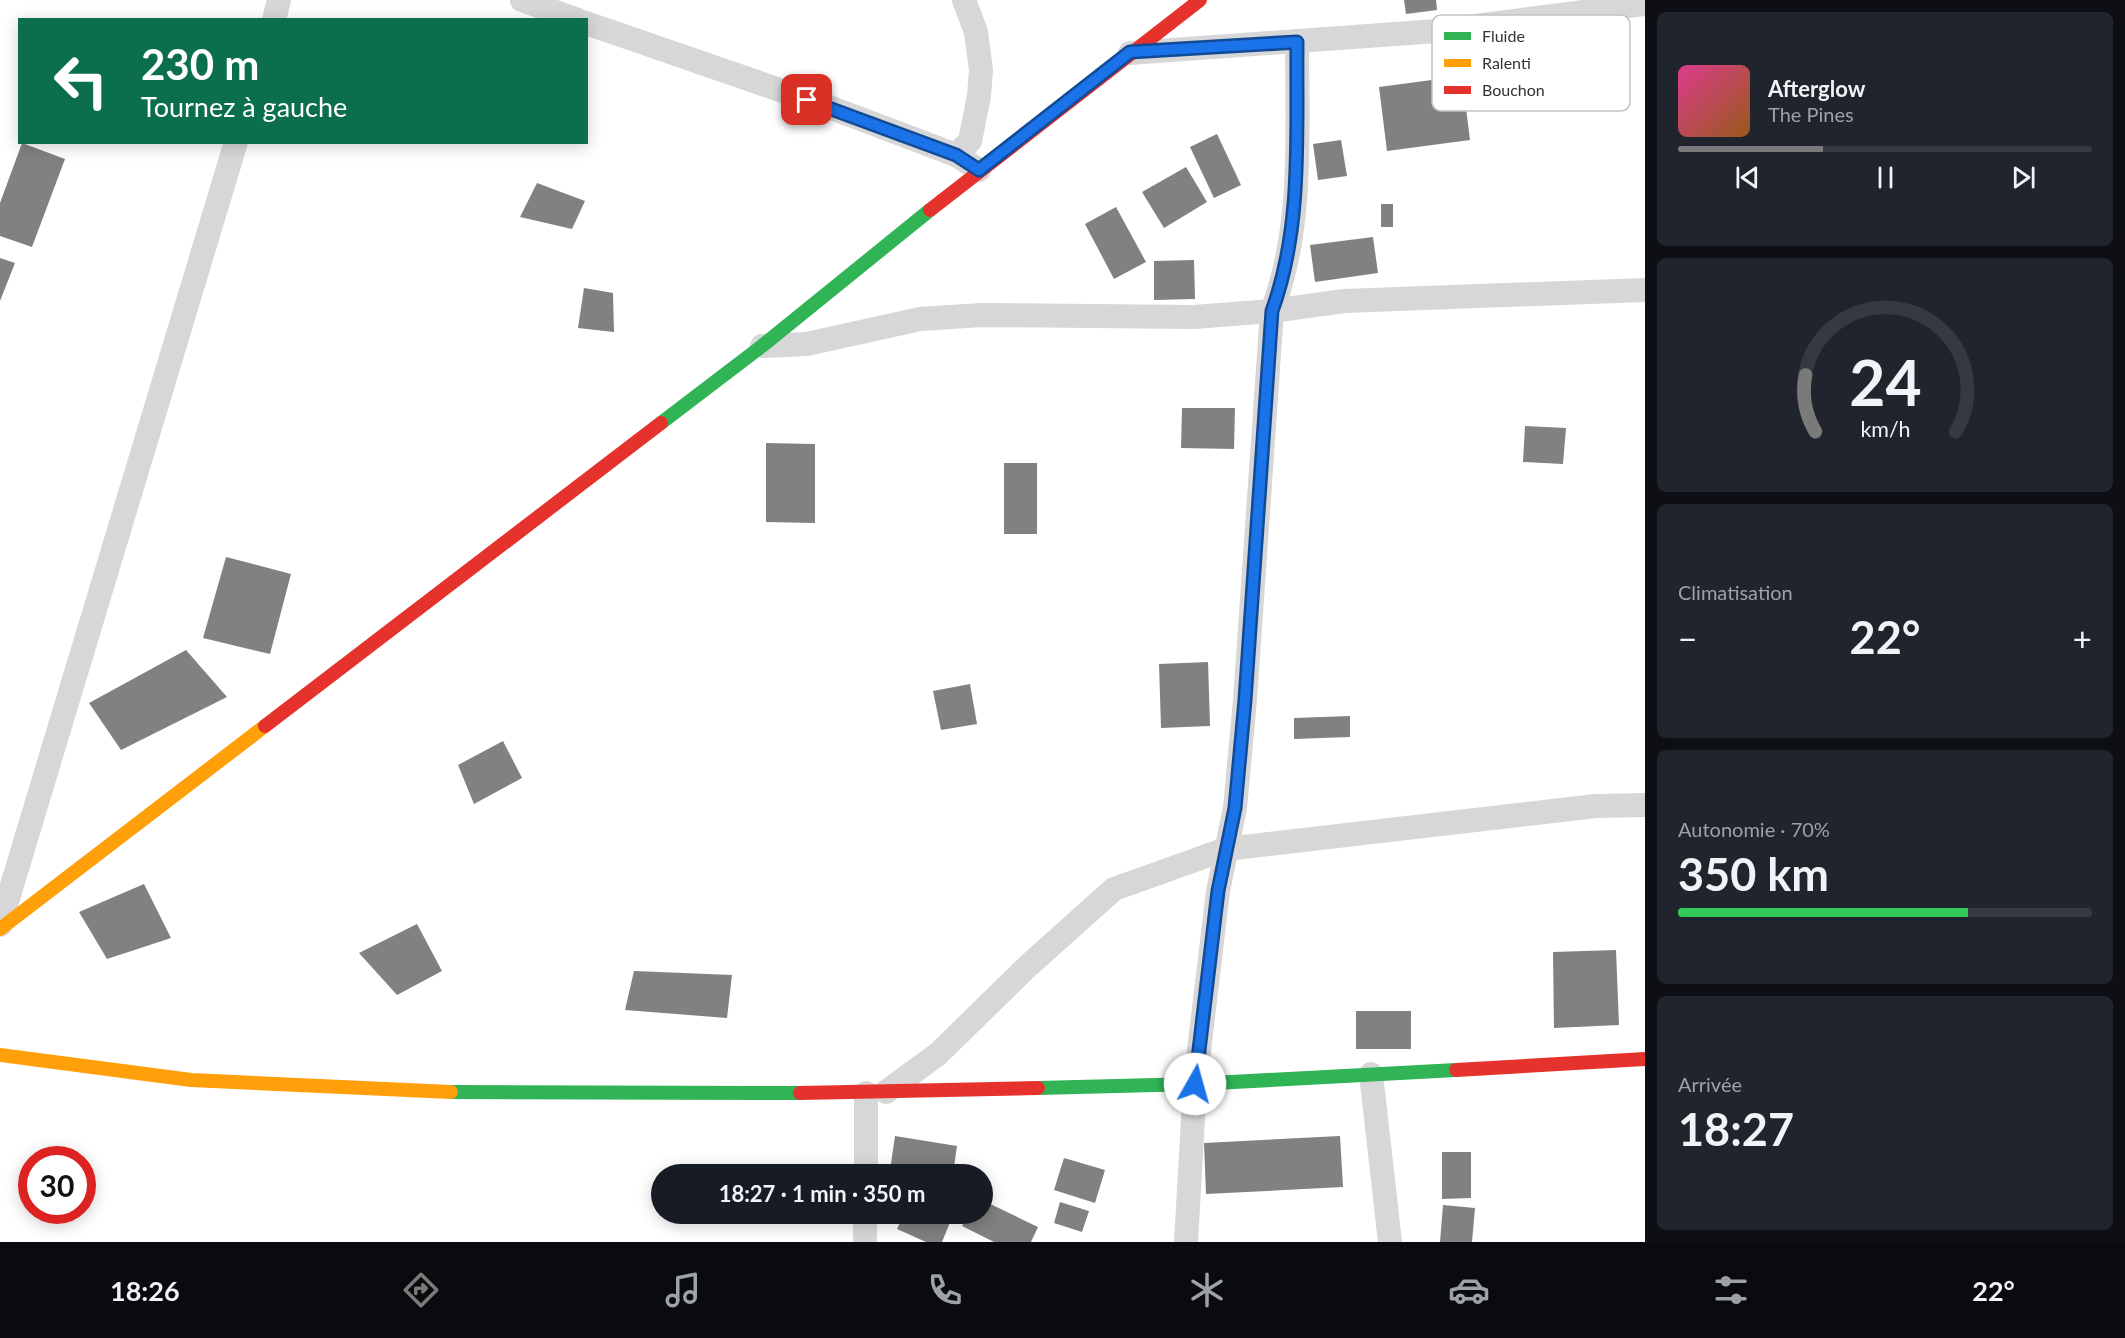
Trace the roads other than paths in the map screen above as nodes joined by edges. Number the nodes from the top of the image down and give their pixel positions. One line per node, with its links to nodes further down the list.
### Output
1 (279, 0): 7 (street)
2 (522, 0): 8 (street)
3 (964, 0): 14 (street)
4 (1200, 0): 12 (street)
5 (1645, 4): 6 (street)
6 (1560, 15)
7 (274, 18)
8 (572, 18)
9 (588, 23): 14 (street)
10 (1432, 31): 11 (street)
11 (1297, 42): 12 (street); 17 (street)
12 (1130, 52): 15 (street)
13 (236, 144): 21 (street)
14 (956, 155): 15 (street)
15 (979, 170): 18 (street)
16 (1645, 290): 17 (street)
17 (1272, 311): 18 (street); 20 (street)
18 (762, 346): 21 (street)
19 (1645, 805): 20 (street)
20 (1226, 849): 25 (street); 26 (street)
21 (0, 927)
22 (0, 1055): 26 (street)
23 (1645, 1059): 24 (street)
24 (1371, 1074): 25 (street); 31 (street)
25 (1195, 1084): 26 (street); 30 (street)
26 (876, 1093): 27 (street)
27 (867, 1164)
28 (865, 1224): 29 (street)
29 (865, 1242)
30 (1186, 1242)
31 (1390, 1242)

